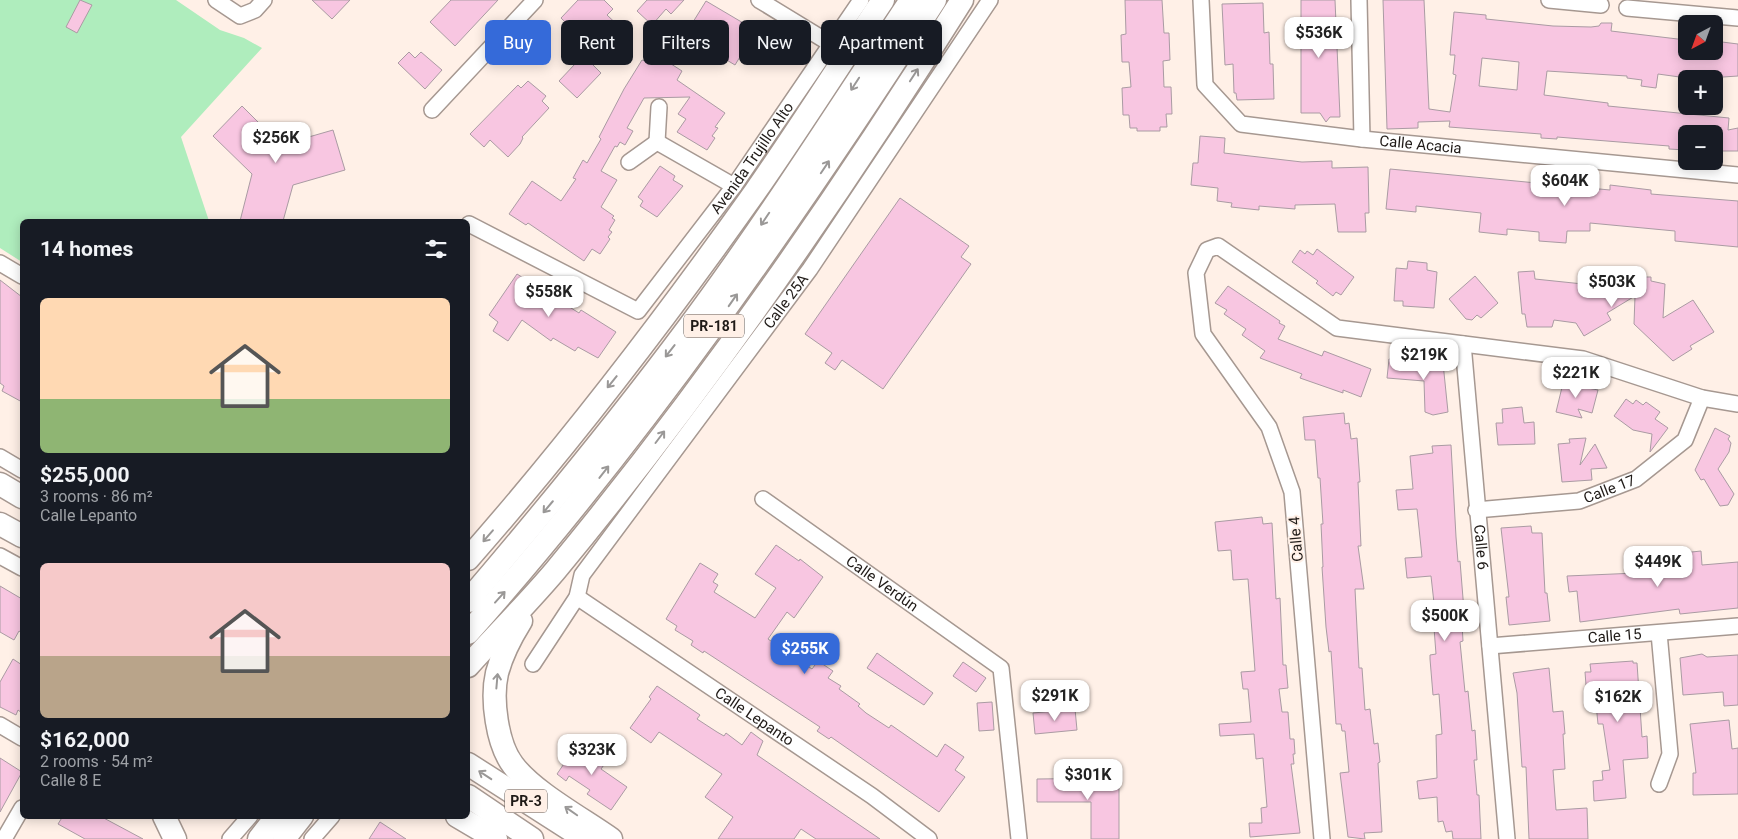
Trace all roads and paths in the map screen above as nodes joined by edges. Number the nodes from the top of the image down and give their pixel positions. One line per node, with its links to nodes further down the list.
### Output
1 (216, 0): 13 (street)
2 (535, 0): 22 (street)
3 (759, 0): 19 (street)
4 (861, 0): 18 (street, Avenida Trujillo Alto)
5 (883, 0): 43 (highway, one-way to 43)
6 (911, 0): 47 (highway, PR-181, one-way to 47)
7 (935, 0): 49 (highway, PR-181, one-way to 7)
8 (962, 0): 45 (highway, one-way to 8)
9 (990, 0): 46 (street, Calle 25A)
10 (1201, 0): 23 (street, Calle Acacia)
11 (1359, 0): 23 (street)
12 (1550, 0): 14 (street)
13 (260, 5)
14 (1601, 5)
15 (1682, 6): 16 (street); 17 (street)
16 (1627, 8)
17 (1738, 18)
18 (847, 20)
19 (821, 38)
20 (821, 59): 27 (street, Avenida Trujillo Alto)
21 (659, 107): 24 (street)
22 (432, 110)
23 (1362, 139): 26 (street, Calle Acacia)
24 (657, 142): 25 (street); 27 (street)
25 (629, 162)
26 (1738, 175)
27 (734, 186): 28 (street, Avenida Trujillo Alto)
28 (470, 225)
29 (0, 263): 30 (street)
30 (20, 275)
31 (1463, 344): 32 (street); 39 (street, Calle 6); 78 (street, Calle 4)
32 (1702, 398): 33 (street); 39 (street, Calle 17)
33 (1738, 404)
34 (0, 457): 35 (street)
35 (20, 469)
36 (0, 484): 37 (highway)
37 (20, 496)
38 (763, 499): 77 (street, Calle Verdún)
39 (1476, 510): 51 (street, Calle 6)
40 (0, 524): 41 (highway)
41 (20, 535)
42 (0, 556): 44 (street)
43 (470, 557)
44 (20, 567)
45 (554, 572): 52 (highway); 75 (highway, one-way to 45)
46 (577, 597): 53 (street, Calle 25A); 76 (street, Calle Lepanto)
47 (470, 600)
48 (1738, 626): 50 (street, Calle 15)
49 (470, 632)
50 (1659, 633): 51 (street, Calle 15); 57 (street)
51 (1490, 646): 79 (street, Calle 6)
52 (470, 664)
53 (533, 664)
54 (0, 725): 55 (street)
55 (20, 737)
56 (470, 765): 74 (highway, PR-3, one-way to 56)
57 (1659, 784)
58 (470, 797): 73 (highway, PR-3)
59 (20, 811): 66 (street)
60 (165, 819): 67 (highway)
61 (247, 819): 68 (street)
62 (275, 819): 69 (highway)
63 (300, 819): 70 (highway)
64 (329, 819): 71 (street)
65 (463, 819): 72 (highway)
66 (4, 839)
67 (175, 839)
68 (230, 839)
69 (258, 839)
70 (284, 839)
71 (312, 839)
72 (496, 839)
73 (532, 839)
74 (585, 839)
75 (611, 839)
76 (929, 839)
77 (1019, 839)
78 (1322, 839)
79 (1507, 839)

